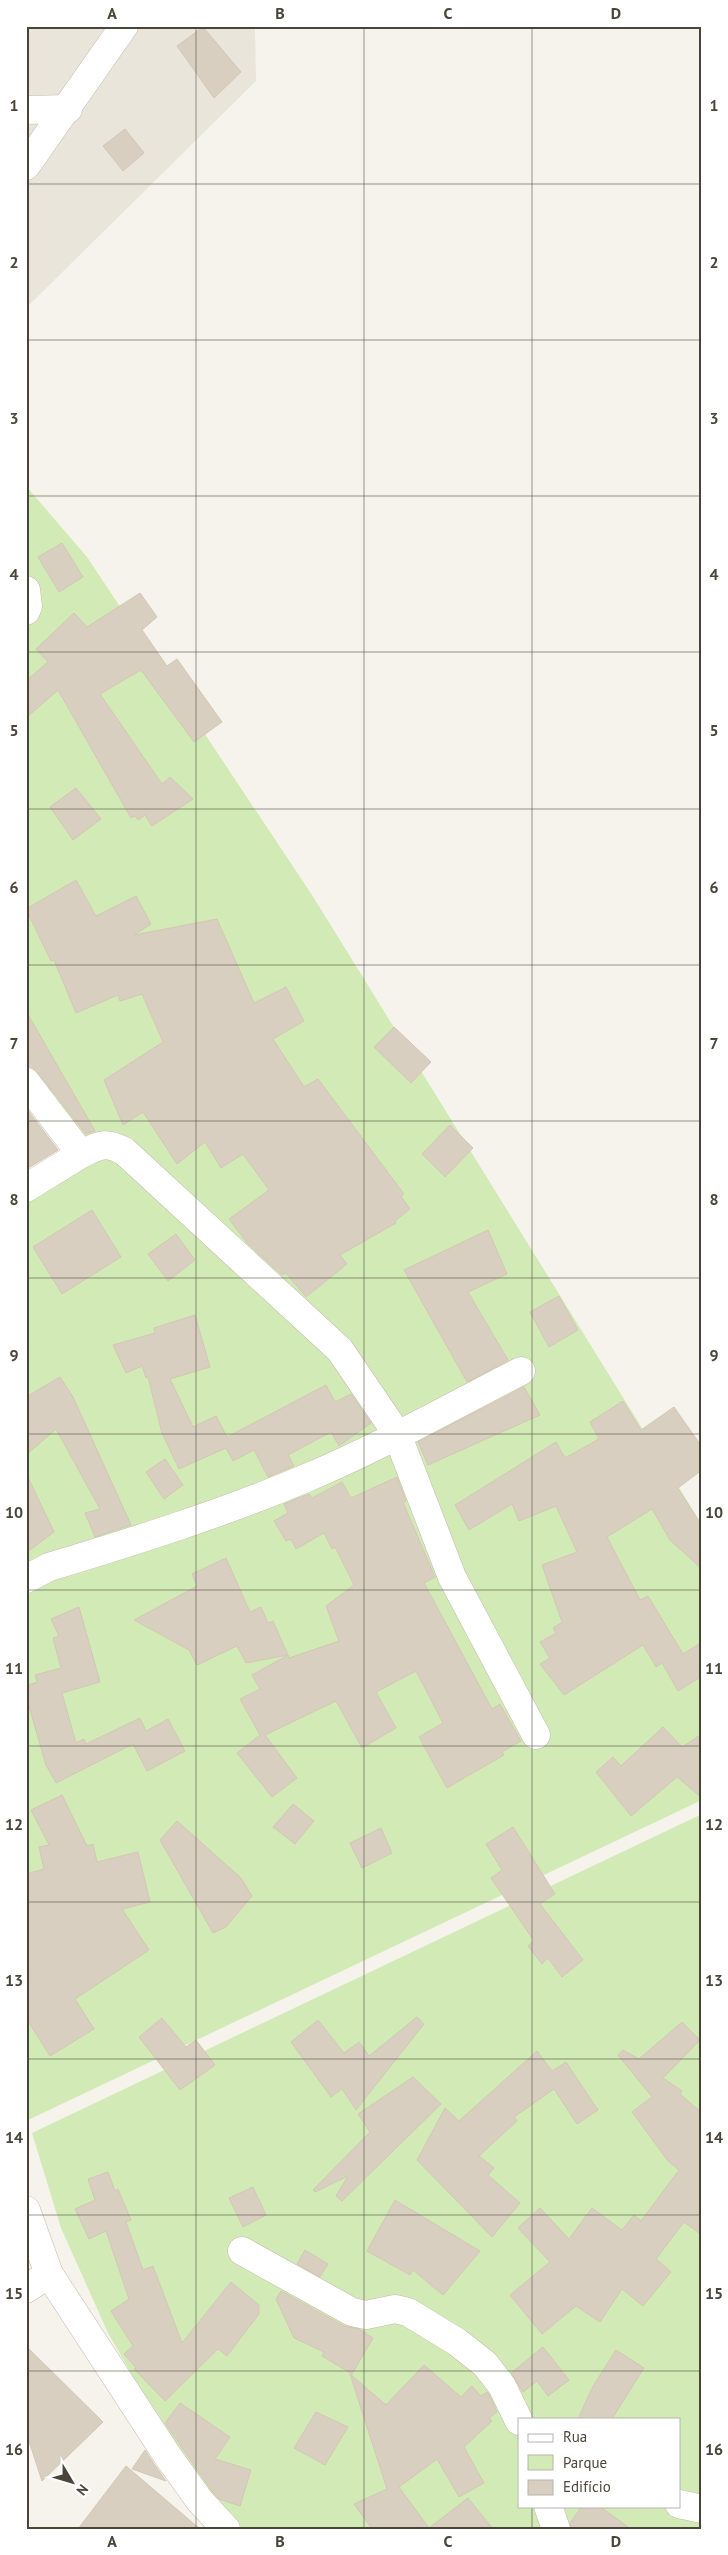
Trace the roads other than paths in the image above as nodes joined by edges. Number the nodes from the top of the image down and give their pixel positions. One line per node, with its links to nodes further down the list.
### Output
1 (115, 31): 2 (street)
2 (68, 109): 3 (street); 4 (street)
3 (26, 110)
4 (26, 166)
5 (26, 590): 6 (street)
6 (26, 611)
7 (26, 1082): 8 (street)
8 (81, 1154): 9 (street); 11 (street)
9 (26, 1188)
10 (521, 1371): 11 (street)
11 (397, 1434): 12 (street); 13 (street)
12 (26, 1579)
13 (536, 1735)
14 (26, 2210): 16 (street)
15 (242, 2251): 18 (street)
16 (49, 2274): 17 (street); 22 (street)
17 (26, 2289)
18 (518, 2420)
19 (680, 2504): 21 (street)
20 (549, 2508): 23 (street)
21 (702, 2509)
22 (226, 2529)
23 (556, 2529)

